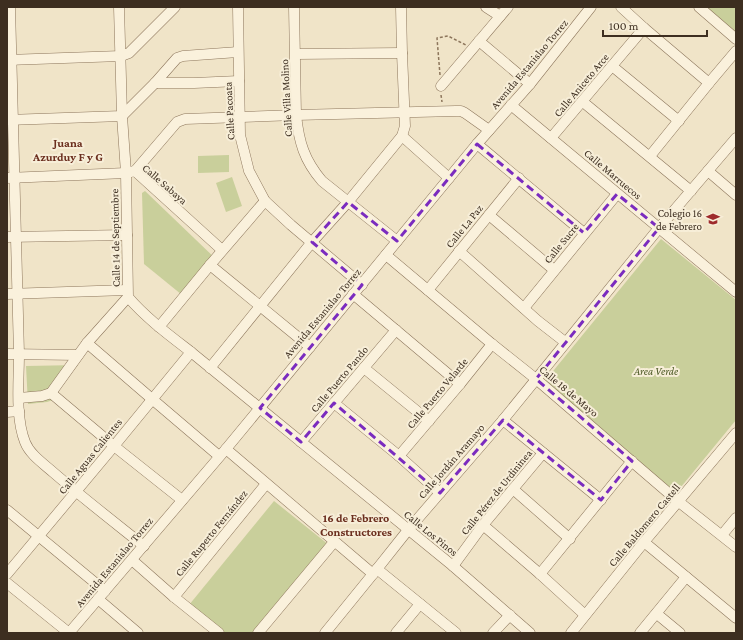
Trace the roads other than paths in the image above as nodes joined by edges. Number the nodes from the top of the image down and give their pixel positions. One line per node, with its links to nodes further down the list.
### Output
1 (10, 7): 21 (street)
2 (120, 7): 20 (street, Calle 14 de Septiembre)
3 (175, 7): 20 (street)
4 (238, 7): 16 (street, Calle Pacoata)
5 (294, 7): 19 (street, Calle Villa Molino)
6 (401, 7): 18 (street)
7 (486, 7): 12 (street)
8 (508, 7): 12 (street)
9 (621, 7): 13 (street)
10 (699, 7): 14 (street)
11 (588, 8): 26 (street, Avenida Estanislao Torrez)
12 (500, 16): 15 (street)
13 (644, 28): 22 (street, Calle Aniceto Arce); 25 (street)
14 (736, 39)
15 (476, 45): 26 (street); 27 (street)
16 (238, 52): 23 (street, Calle Pacoata); 24 (street)
17 (736, 52): 25 (street)
18 (402, 53): 19 (street); 30 (street)
19 (296, 54): 31 (street, Calle Villa Molino)
20 (121, 56): 21 (street); 32 (street, Calle 14 de Septiembre)
21 (9, 60): 34 (street)
22 (612, 66): 28 (street, Calle Aniceto Arce); 35 (street)
23 (239, 81): 24 (street); 33 (street, Calle Pacoata)
24 (156, 83): 32 (street)
25 (709, 83): 35 (street)
26 (530, 84): 29 (street, Avenida Estanislao Torrez)
27 (441, 86)
28 (583, 102): 38 (street, Calle Aniceto Arce); 41 (street)
29 (511, 105): 36 (street, Avenida Estanislao Torrez); 38 (street, Calle Marruecos)
30 (404, 112): 31 (street); 36 (street); 37 (street)
31 (296, 115): 33 (street); 51 (street, Calle Villa Molino)
32 (122, 116): 34 (street); 43 (street, Calle 14 de Septiembre)
33 (241, 117): 43 (street); 50 (street, Calle Pacoata)
34 (10, 120): 44 (street)
35 (679, 121): 41 (street)
36 (489, 130): 40 (street, Avenida Estanislao Torrez)
37 (402, 136): 45 (street); 51 (street)
38 (551, 138): 48 (street, Calle Marruecos)
39 (736, 138): 42 (street, Calle Jordán Aramayo)
40 (478, 144): 45 (street, Avenida Estanislao Torrez); 46 (street)
41 (650, 156): 47 (street)
42 (708, 171): 47 (street, Calle Jordán Aramayo); 49 (street)
43 (131, 172): 44 (street, Calle Sabaya); 55 (street, Calle 14 de Septiembre); 59 (street, Calle Sabaya)
44 (11, 178): 56 (street)
45 (449, 178): 57 (street, Avenida Estanislao Torrez)
46 (518, 178): 52 (street, Calle La Paz); 54 (street)
47 (691, 191): 53 (street, Calle Jordán Aramayo)
48 (617, 194): 53 (street, Calle Marruecos); 54 (street, Calle Sucre)
49 (736, 195)
50 (265, 201): 58 (street, Calle Pacoata); 59 (street)
51 (348, 202): 57 (street, Calle Villa Molino); 58 (street)
52 (489, 215): 60 (street, Calle La Paz); 63 (street)
53 (659, 228): 66 (street, Calle Marruecos); 75 (street, Calle Jordán Aramayo)
54 (584, 234): 63 (street, Calle Sucre)
55 (127, 235): 56 (street); 69 (street, Calle 14 de Septiembre)
56 (12, 237): 67 (street)
57 (397, 241): 61 (street, Avenida Estanislao Torrez)
58 (312, 242): 64 (street, Calle Pacoata); 71 (street)
59 (222, 250): 62 (street)
60 (460, 251): 65 (street, Calle La Paz); 72 (street)
61 (386, 255): 64 (street, Avenida Estanislao Torrez); 65 (street, Calle 18 de Mayo)
62 (210, 265): 71 (street); 73 (street)
63 (554, 270): 72 (street, Calle Sucre)
64 (362, 285): 70 (street, Avenida Estanislao Torrez)
65 (428, 290): 77 (street, Calle 18 de Mayo)
66 (736, 292)
67 (18, 293): 68 (street); 69 (street); 81 (street)
68 (7, 294)
69 (128, 294): 73 (street, Calle 14 de Septiembre); 76 (street)
70 (353, 294): 74 (street); 78 (street, Avenida Estanislao Torrez)
71 (260, 307): 78 (street); 83 (street)
72 (524, 308): 75 (street)
73 (159, 327): 79 (street, Calle 14 de Septiembre)
74 (396, 330): 84 (street, Calle Puerto Pando); 86 (street)
75 (565, 342): 85 (street, Calle Jordán Aramayo)
76 (87, 343): 82 (street); 89 (street)
77 (492, 344): 85 (street, Calle 18 de Mayo); 86 (street, Calle Puerto Velarde)
78 (310, 347): 91 (street, Avenida Estanislao Torrez)
79 (191, 352): 83 (street, Calle 14 de Septiembre); 89 (street, Calle Aguas Calientes)
80 (7, 354): 81 (street)
81 (19, 354): 82 (street); 88 (street)
82 (78, 355): 87 (street)
83 (210, 368): 91 (street, Calle 14 de Septiembre)
84 (364, 368): 90 (street, Calle Puerto Pando); 95 (street)
85 (536, 379): 94 (street, Calle Jordán Aramayo); 102 (street, Calle 18 de Mayo)
86 (460, 384): 95 (street, Calle Puerto Velarde)
87 (50, 393): 88 (street); 98 (street)
88 (19, 398): 92 (street)
89 (152, 399): 98 (street, Calle Aguas Calientes); 99 (street)
90 (334, 403): 97 (street, Calle Puerto Pando); 101 (street)
91 (260, 408): 97 (street, Calle Los Pinos); 99 (street, Avenida Estanislao Torrez)
92 (19, 411): 93 (street); 105 (street)
93 (7, 412)
94 (503, 420): 100 (street); 106 (street, Calle Jordán Aramayo)
95 (429, 421): 101 (street, Calle Puerto Velarde)
96 (736, 433): 109 (street, Calle Baldomero Castell)
97 (301, 442): 113 (street, Calle Los Pinos)
98 (114, 446): 105 (street, Calle Aguas Calientes); 107 (street)
99 (222, 453): 103 (street); 107 (street, Avenida Estanislao Torrez)
100 (543, 453): 104 (street, Calle Pérez de Urdininea); 108 (street)
101 (399, 456): 106 (street)
102 (632, 461): 108 (street); 109 (street, Calle 18 de Mayo)
103 (266, 484): 117 (street); 129 (street, Calle Ruperto Fernández)
104 (513, 489): 112 (street, Calle Pérez de Urdininea); 116 (street)
105 (76, 492): 115 (street, Calle Aguas Calientes); 119 (street)
106 (440, 492): 113 (street, Calle Jordán Aramayo)
107 (182, 500): 119 (street, Avenida Estanislao Torrez)
108 (601, 500): 116 (street)
109 (679, 502): 114 (street, Calle 18 de Mayo); 118 (street, Calle Baldomero Castell)
110 (7, 510): 115 (street)
111 (736, 518): 114 (street)
112 (483, 525): 122 (street, Calle Pérez de Urdininea); 125 (street)
113 (408, 530): 122 (street, Calle Los Pinos); 123 (street, Calle Jordán Aramayo)
114 (722, 535): 120 (street, Calle 18 de Mayo)
115 (39, 537): 124 (street, Calle Aguas Calientes); 128 (street)
116 (570, 539): 125 (street)
117 (334, 542): 123 (street); 139 (street)
118 (644, 542): 126 (street); 134 (street, Calle Baldomero Castell)
119 (144, 546): 121 (street, Avenida Estanislao Torrez)
120 (736, 546)
121 (132, 560): 128 (street, Avenida Estanislao Torrez); 129 (street)
122 (452, 566): 133 (street, Calle Los Pinos)
123 (375, 572): 131 (street); 140 (street, Calle Jordán Aramayo)
124 (7, 574)
125 (540, 574): 134 (street)
126 (686, 577): 132 (street); 135 (street)
127 (7, 583): 137 (street)
128 (105, 591): 130 (street, Avenida Estanislao Torrez)
129 (174, 596): 136 (street)
130 (98, 599): 137 (street, Avenida Estanislao Torrez); 138 (street)
131 (420, 604): 141 (street); 142 (street)
132 (656, 614): 146 (street); 147 (street)
133 (510, 615): 143 (street); 144 (street, Calle Los Pinos)
134 (585, 615): 145 (street, Calle Baldomero Castell)
135 (736, 618)
136 (212, 631)
137 (69, 633)
138 (138, 633)
139 (258, 633)
140 (325, 633)
141 (396, 633)
142 (456, 633)
143 (493, 633)
144 (530, 633)
145 (571, 633)
146 (640, 633)
147 (680, 633)

